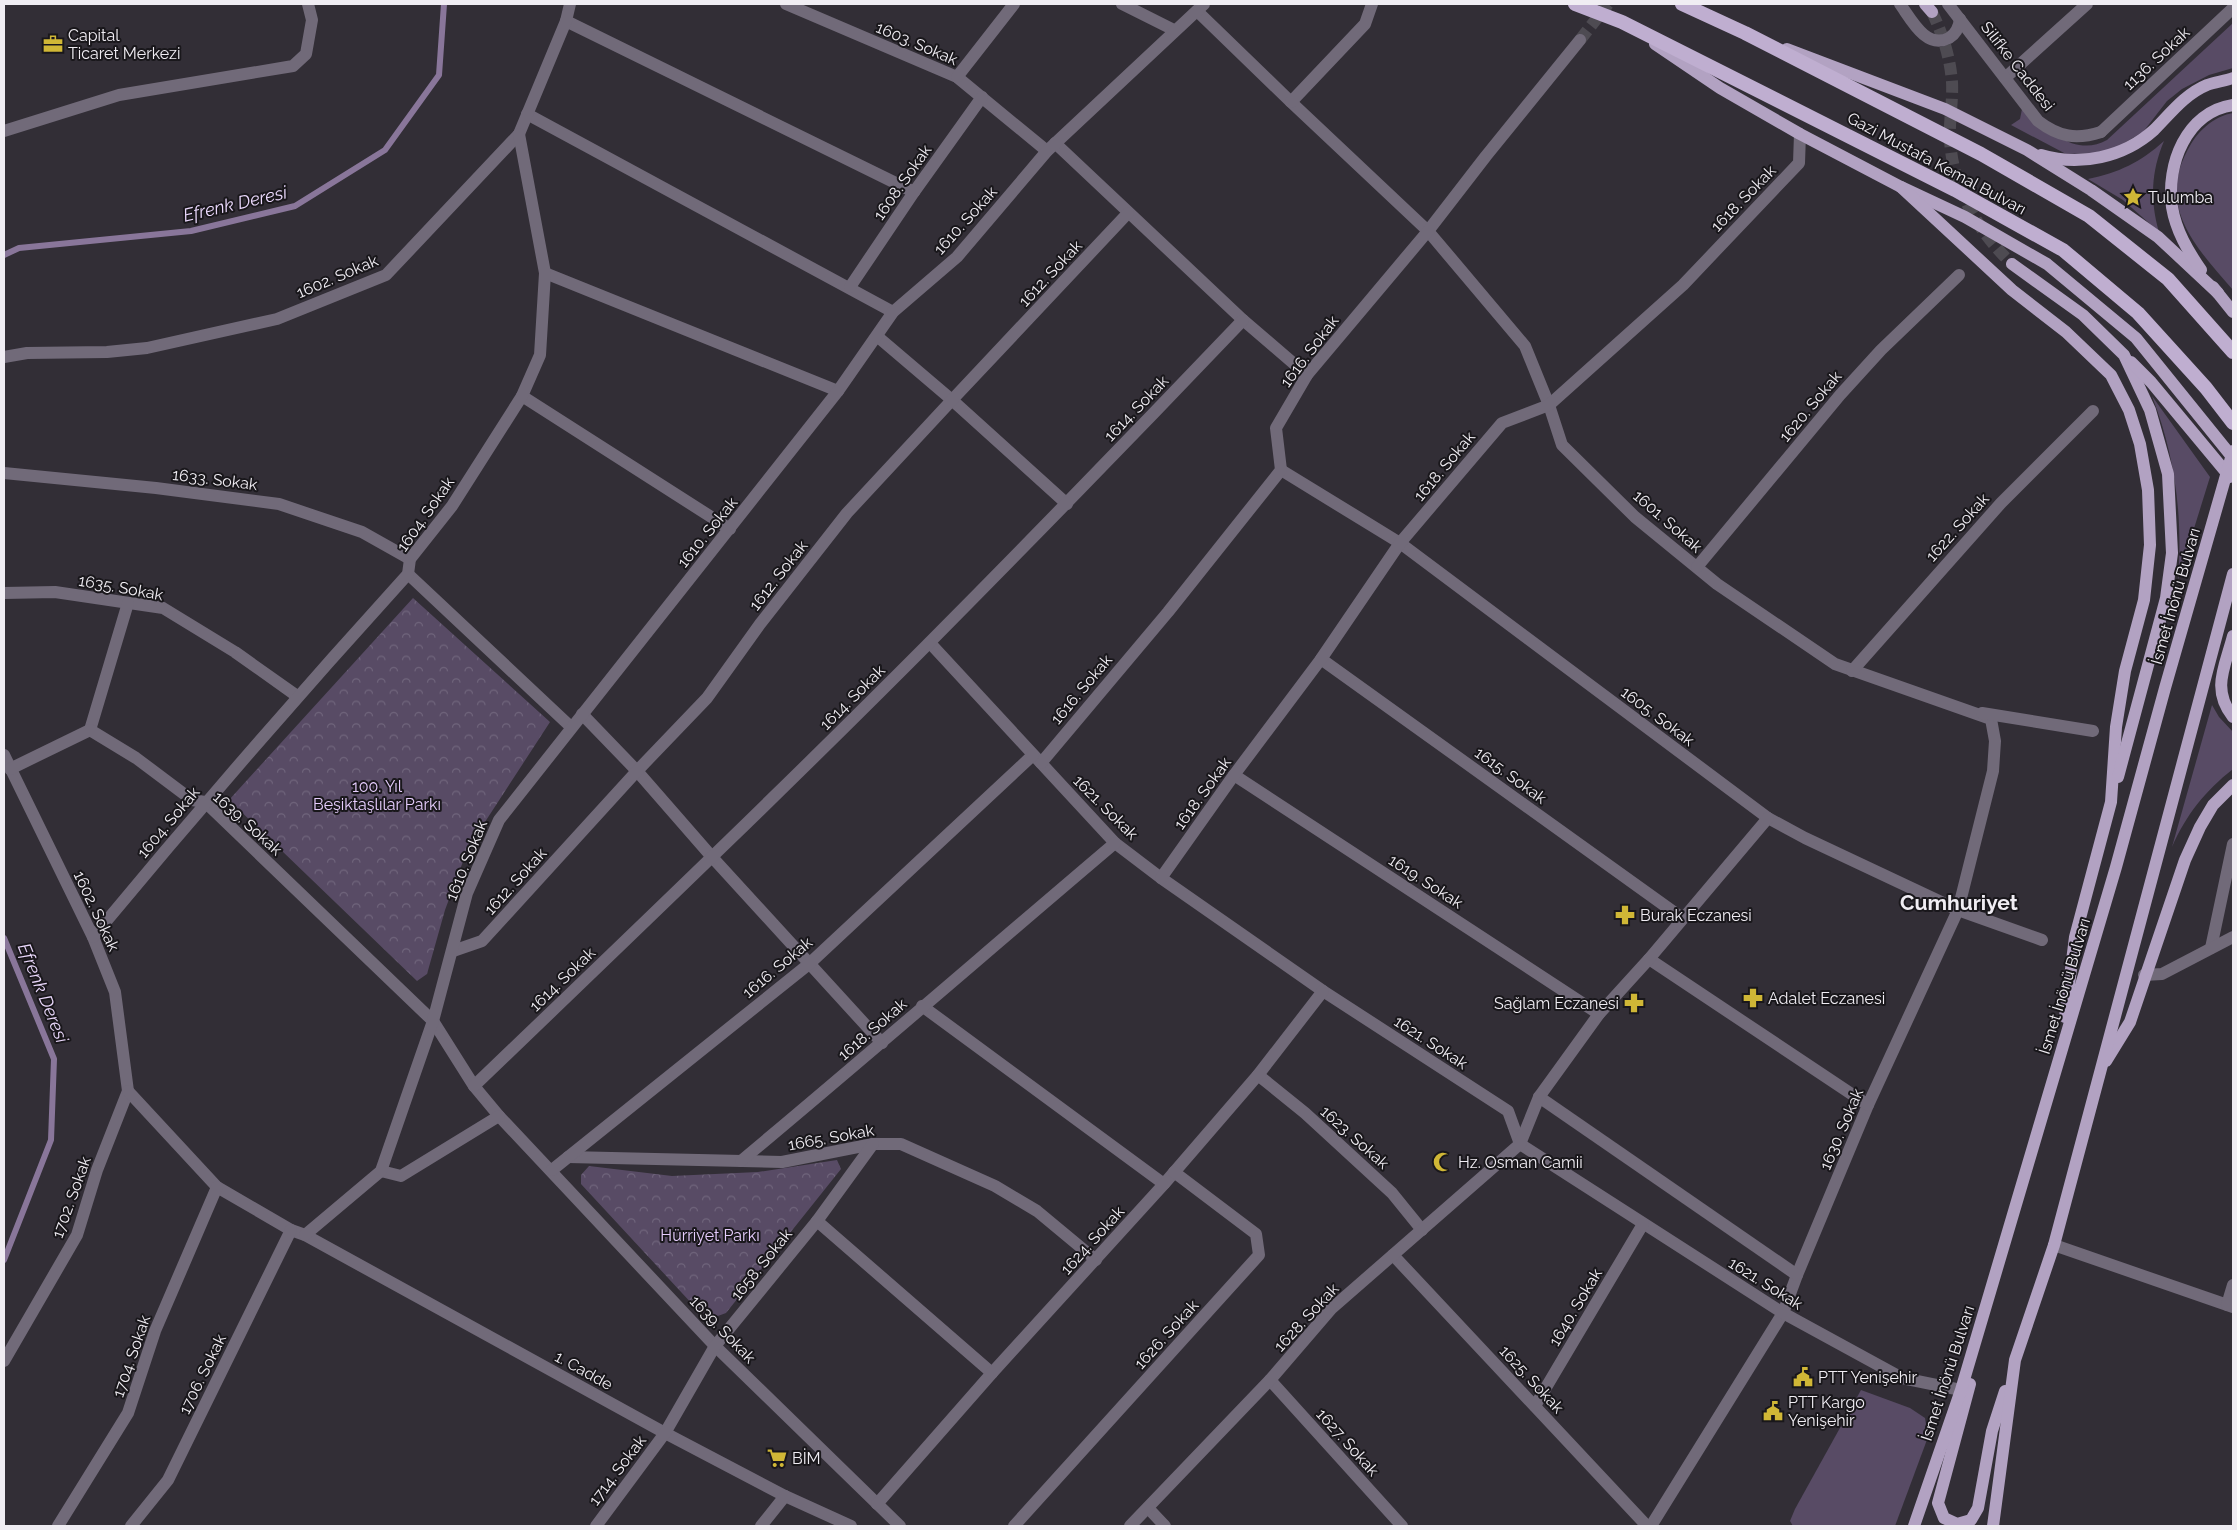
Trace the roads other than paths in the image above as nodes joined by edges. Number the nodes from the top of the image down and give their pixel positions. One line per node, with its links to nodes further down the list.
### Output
1 (308, 4): 27 (street)
2 (570, 4): 15 (street, 1602. Sokak)
3 (786, 4): 20 (street, 1603. Sokak)
4 (1014, 4): 20 (street)
5 (1122, 4): 17 (street)
6 (1372, 4): 24 (street)
7 (1575, 4): 16 (highway, Gazi Mustafa Kemal Bulvarı)
8 (1682, 4): 18 (highway, Gazi Mustafa Kemal Bulvarı)
9 (1900, 4): 14 (street)
10 (1948, 4): 14 (street, Silifke Caddesi)
11 (2087, 4): 21 (street)
12 (1200, 7): 17 (street, 1610. Sokak); 24 (street, 1601. Sokak)
13 (2233, 8): 28 (street, 1136. Sokak)
14 (1960, 19): 21 (street, Silifke Caddesi)
15 (566, 21): 26 (street, 1602. Sokak); 34 (street)
16 (1622, 22): 30 (main road); 55 (highway, Gazi Mustafa Kemal Bulvarı)
17 (1174, 30): 31 (street, 1610. Sokak)
18 (1745, 33): 32 (main road); 46 (highway, Gazi Mustafa Kemal Bulvarı)
19 (1580, 40): 36 (street, 1616. Sokak)
20 (957, 77): 23 (street, 1603. Sokak)
21 (2005, 78): 28 (street, Silifke Caddesi)
22 (2233, 78): 32 (main road)
23 (982, 97): 31 (street, 1603. Sokak); 34 (street, 1608. Sokak)
24 (1291, 102): 36 (street, 1601. Sokak)
25 (2233, 105): 41 (main road)
26 (527, 114): 29 (street, 1602. Sokak); 40 (street)
27 (4, 131)
28 (2101, 132)
29 (519, 134): 38 (street, 1604. Sokak); 48 (street, 1602. Sokak)
30 (1800, 134): 33 (main road); 53 (street, 1618. Sokak)
31 (1051, 147): 35 (street, 1603. Sokak); 43 (street, 1610. Sokak)
32 (2027, 150): 41 (main road)
33 (1901, 187): 57 (main road); 89 (main road)
34 (914, 192): 40 (street, 1608. Sokak)
35 (1128, 213): 44 (street, 1603. Sokak); 52 (street, 1612. Sokak)
36 (1428, 231): 49 (street, 1616. Sokak); 53 (street, 1601. Sokak)
37 (2012, 264): 47 (main road)
38 (545, 273): 50 (street); 51 (street, 1604. Sokak)
39 (1959, 275): 65 (street, 1620. Sokak)
40 (850, 287): 43 (street)
41 (2218, 293): 42 (main road)
42 (2233, 311)
43 (893, 312): 45 (street, 1610. Sokak)
44 (1243, 320): 49 (street, 1603. Sokak); 61 (street, 1614. Sokak)
45 (878, 337): 50 (street, 1610. Sokak); 52 (street)
46 (2233, 352)
47 (2124, 354): 60 (main road); 89 (main road)
48 (4, 357)
49 (1307, 375): 58 (street, 1616. Sokak)
50 (838, 391): 62 (street, 1610. Sokak)
51 (522, 396): 62 (street); 64 (street, 1604. Sokak)
52 (952, 400): 61 (street); 85 (street, 1612. Sokak)
53 (1549, 406): 63 (street, 1618. Sokak); 65 (street, 1601. Sokak)
54 (2093, 411): 73 (street, 1622. Sokak)
55 (2233, 423)
56 (2233, 451): 110 (main road, İsmet İnönü Bulvarı)
57 (2233, 458)
58 (1280, 470): 63 (street, 1605. Sokak); 83 (street, 1616. Sokak)
59 (4, 473): 64 (street, 1633. Sokak)
60 (2233, 481)
61 (1067, 504): 71 (street, 1614. Sokak)
62 (730, 529): 76 (street, 1610. Sokak)
63 (1400, 543): 72 (street, 1618. Sokak); 90 (street, 1605. Sokak)
64 (410, 559): 66 (street, 1604. Sokak)
65 (1697, 568): 73 (street, 1601. Sokak)
66 (408, 574): 74 (street, 1604. Sokak); 79 (street)
67 (2233, 574): 112 (main road)
68 (4, 593): 69 (street, 1635. Sokak)
69 (128, 603): 74 (street, 1635. Sokak); 80 (street)
70 (2233, 636): 77 (main road)
71 (930, 643): 83 (street, 1621. Sokak); 93 (street, 1614. Sokak)
72 (1321, 658): 86 (street, 1618. Sokak); 96 (street, 1615. Sokak)
73 (1852, 671): 75 (street, 1601. Sokak)
74 (297, 696): 88 (street, 1604. Sokak)
75 (1967, 711): 78 (street, 1601. Sokak); 81 (street)
76 (582, 714): 79 (street, 1610. Sokak); 85 (street)
77 (2233, 717)
78 (1991, 719): 95 (street, 1630. Sokak)
79 (571, 727): 101 (street, 1610. Sokak)
80 (90, 730): 84 (street); 88 (street, 1639. Sokak)
81 (2093, 731)
82 (4, 755): 84 (street, 1602. Sokak)
83 (1037, 759): 91 (street, 1621. Sokak); 103 (street, 1616. Sokak)
84 (10, 769): 97 (street, 1602. Sokak)
85 (637, 771): 93 (street); 101 (street, 1612. Sokak)
86 (1234, 775): 94 (street, 1618. Sokak); 107 (street, 1619. Sokak)
87 (2233, 785): 104 (main road)
88 (205, 802): 97 (street, 1604. Sokak); 108 (street, 1639. Sokak)
89 (2112, 802): 110 (main road)
90 (1768, 818): 95 (street, 1605. Sokak); 96 (street)
91 (1115, 843): 94 (street, 1621. Sokak); 106 (street, 1618. Sokak)
92 (2233, 844): 100 (street)
93 (712, 857): 103 (street); 113 (street, 1614. Sokak)
94 (1161, 878): 105 (street, 1621. Sokak)
95 (1958, 910): 99 (street, 1605. Sokak); 116 (street, 1630. Sokak)
96 (1682, 918): 102 (street)
97 (93, 937): 114 (street, 1602. Sokak)
98 (2233, 937): 100 (street)
99 (2042, 940)
100 (2211, 948): 104 (street)
101 (454, 951): 108 (street, 1610. Sokak)
102 (1649, 959): 107 (street); 116 (street)
103 (808, 964): 109 (street); 120 (street, 1616. Sokak)
104 (2144, 975): 112 (main road)
105 (1322, 991): 111 (street, 1624. Sokak); 119 (street, 1621. Sokak)
106 (922, 1006): 109 (street, 1618. Sokak); 125 (street)
107 (1599, 1014): 115 (street)
108 (433, 1021): 113 (street, 1639. Sokak); 123 (street, 1610. Sokak)
109 (882, 1043): 121 (street, 1618. Sokak)
110 (2060, 1052): 139 (main road, İsmet İnönü Bulvarı)
111 (1258, 1075): 124 (street, 1624. Sokak); 130 (street, 1623. Sokak)
112 (2097, 1076): 132 (main road)
113 (474, 1086): 117 (street, 1639. Sokak)
114 (128, 1091): 126 (street, 1. Cadde); 142 (street, 1702. Sokak)
115 (1539, 1097): 119 (street); 135 (street, 1621. Sokak)
116 (1868, 1105): 135 (street, 1630. Sokak)
117 (499, 1116): 122 (street, 1639. Sokak); 123 (street)
118 (873, 1144): 121 (street, 1665. Sokak); 127 (street, 1658. Sokak); 134 (street, 1665. Sokak)
119 (1520, 1144): 128 (street, 1621. Sokak); 130 (street, 1628. Sokak)
120 (568, 1157): 121 (street, 1665. Sokak); 122 (street, 1616. Sokak)
121 (741, 1161)
122 (552, 1170): 140 (street, 1639. Sokak)
123 (380, 1171): 131 (street)
124 (1174, 1172): 125 (street, 1624. Sokak); 157 (street, 1626. Sokak)
125 (1164, 1184): 134 (street, 1624. Sokak)
126 (217, 1187): 129 (street, 1. Cadde); 151 (street, 1704. Sokak)
127 (817, 1222): 140 (street, 1658. Sokak); 143 (street)
128 (1643, 1224): 138 (street, 1621. Sokak); 146 (street, 1640. Sokak)
129 (291, 1230): 131 (street, 1. Cadde); 152 (street, 1706. Sokak)
130 (1422, 1230): 133 (street, 1628. Sokak)
131 (305, 1235): 147 (street, 1. Cadde)
132 (2054, 1245): 137 (street); 141 (main road)
133 (1393, 1255): 144 (street, 1628. Sokak); 146 (street, 1625. Sokak)
134 (1096, 1260): 143 (street, 1624. Sokak)
135 (1797, 1275): 138 (street, 1630. Sokak)
136 (2233, 1285): 137 (street)
137 (2230, 1306)
138 (1783, 1313): 145 (street, 1621. Sokak); 161 (street, 1630. Sokak)
139 (1974, 1345): 141 (main road); 145 (main road, İsmet İnönü Bulvarı)
140 (715, 1346): 147 (street, 1658. Sokak); 149 (street, 1639. Sokak)
141 (2015, 1360): 163 (main road)
142 (4, 1361)
143 (992, 1373): 149 (street, 1624. Sokak)
144 (1270, 1380): 150 (street, 1628. Sokak); 160 (street, 1627. Sokak)
145 (1961, 1390): 162 (main road, İsmet İnönü Bulvarı)
146 (1535, 1406): 161 (street, 1625. Sokak)
147 (665, 1433): 148 (street, 1. Cadde); 153 (street, 1714. Sokak)
148 (785, 1496): 154 (street); 155 (street, 1. Cadde)
149 (877, 1504): 156 (street)
150 (1148, 1508): 158 (street, 1628. Sokak); 159 (street)
151 (58, 1526)
152 (131, 1526)
153 (596, 1526)
154 (761, 1526)
155 (851, 1526)
156 (900, 1526)
157 (1014, 1526)
158 (1130, 1526)
159 (1165, 1526)
160 (1402, 1526)
161 (1649, 1526)
162 (1914, 1526)
163 (1993, 1526)

